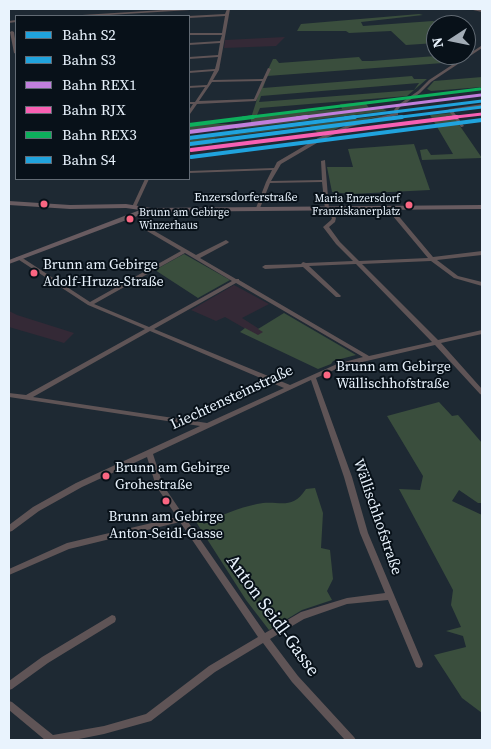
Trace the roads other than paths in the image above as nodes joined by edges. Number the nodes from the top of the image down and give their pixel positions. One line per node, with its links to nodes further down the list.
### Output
1 (190, 9): 5 (street)
2 (228, 9): 6 (street)
3 (474, 9): 4 (street)
4 (482, 11)
5 (106, 15)
6 (227, 15): 7 (street); 10 (street)
7 (190, 17)
8 (12, 32): 14 (street)
9 (190, 34): 10 (street)
10 (223, 34): 11 (street)
11 (222, 42): 12 (street); 15 (street)
12 (190, 44)
13 (482, 46): 29 (street)
14 (15, 48)
15 (220, 56): 16 (street); 18 (street)
16 (190, 58)
17 (269, 69): 20 (street)
18 (217, 70): 19 (street); 21 (street)
19 (190, 72)
20 (262, 80): 21 (street); 23 (street)
21 (209, 84): 22 (street); 23 (street)
22 (190, 87)
23 (196, 102): 24 (street); 26 (street)
24 (190, 103)
25 (482, 105): 27 (street)
26 (190, 111)
27 (462, 126)
28 (323, 161): 32 (street)
29 (274, 169): 30 (street); 33 (street)
30 (190, 172)
31 (147, 180): 35 (street)
32 (325, 181): 33 (street); 38 (street)
33 (268, 182): 37 (street)
34 (9, 205): 35 (main road, Enzersdorferstraße)
35 (134, 207): 40 (main road, Enzersdorferstraße); 41 (main road)
36 (482, 207): 39 (main road, Enzersdorferstraße)
37 (258, 208): 38 (main road, Enzersdorferstraße); 40 (main road, Enzersdorferstraße)
38 (327, 208): 39 (main road, Enzersdorferstraße); 50 (street)
39 (388, 208): 48 (street)
40 (150, 210): 41 (main road)
41 (131, 215): 47 (main road)
42 (149, 230): 44 (street)
43 (226, 242): 46 (street)
44 (185, 250): 46 (street); 56 (street)
45 (482, 253): 48 (street)
46 (197, 257): 53 (street)
47 (18, 258): 49 (main road); 56 (street)
48 (432, 259): 50 (street); 54 (street)
49 (9, 262)
50 (356, 262): 51 (street); 59 (street)
51 (303, 264): 52 (street); 55 (street)
52 (265, 267)
53 (236, 280): 57 (street); 60 (street)
54 (482, 284)
55 (338, 296)
56 (90, 304): 57 (street)
57 (150, 330): 62 (street); 65 (street)
58 (482, 332): 59 (street, Liechtensteinstraße)
59 (436, 342): 60 (street, Liechtensteinstraße); 63 (street)
60 (367, 357): 61 (street, Liechtensteinstraße)
61 (312, 377): 62 (street, Liechtensteinstraße); 71 (street, Wällischhofstraße)
62 (288, 387): 66 (street, Liechtensteinstraße)
63 (482, 393)
64 (9, 396): 65 (street)
65 (26, 398): 66 (street)
66 (205, 426): 67 (street, Liechtensteinstraße)
67 (149, 452): 68 (street, Anton Seidl-Gasse); 69 (street, Liechtensteinstraße)
68 (183, 518): 70 (street); 73 (street, Anton Seidl-Gasse)
69 (9, 529)
70 (9, 572)
71 (390, 596): 73 (street); 74 (street, Wällischhofstraße)
72 (112, 619): 75 (street)
73 (264, 638): 77 (street); 78 (street, Anton Seidl-Gasse)
74 (419, 664)
75 (9, 686)
76 (9, 705): 77 (street)
77 (52, 740)
78 (351, 740)

